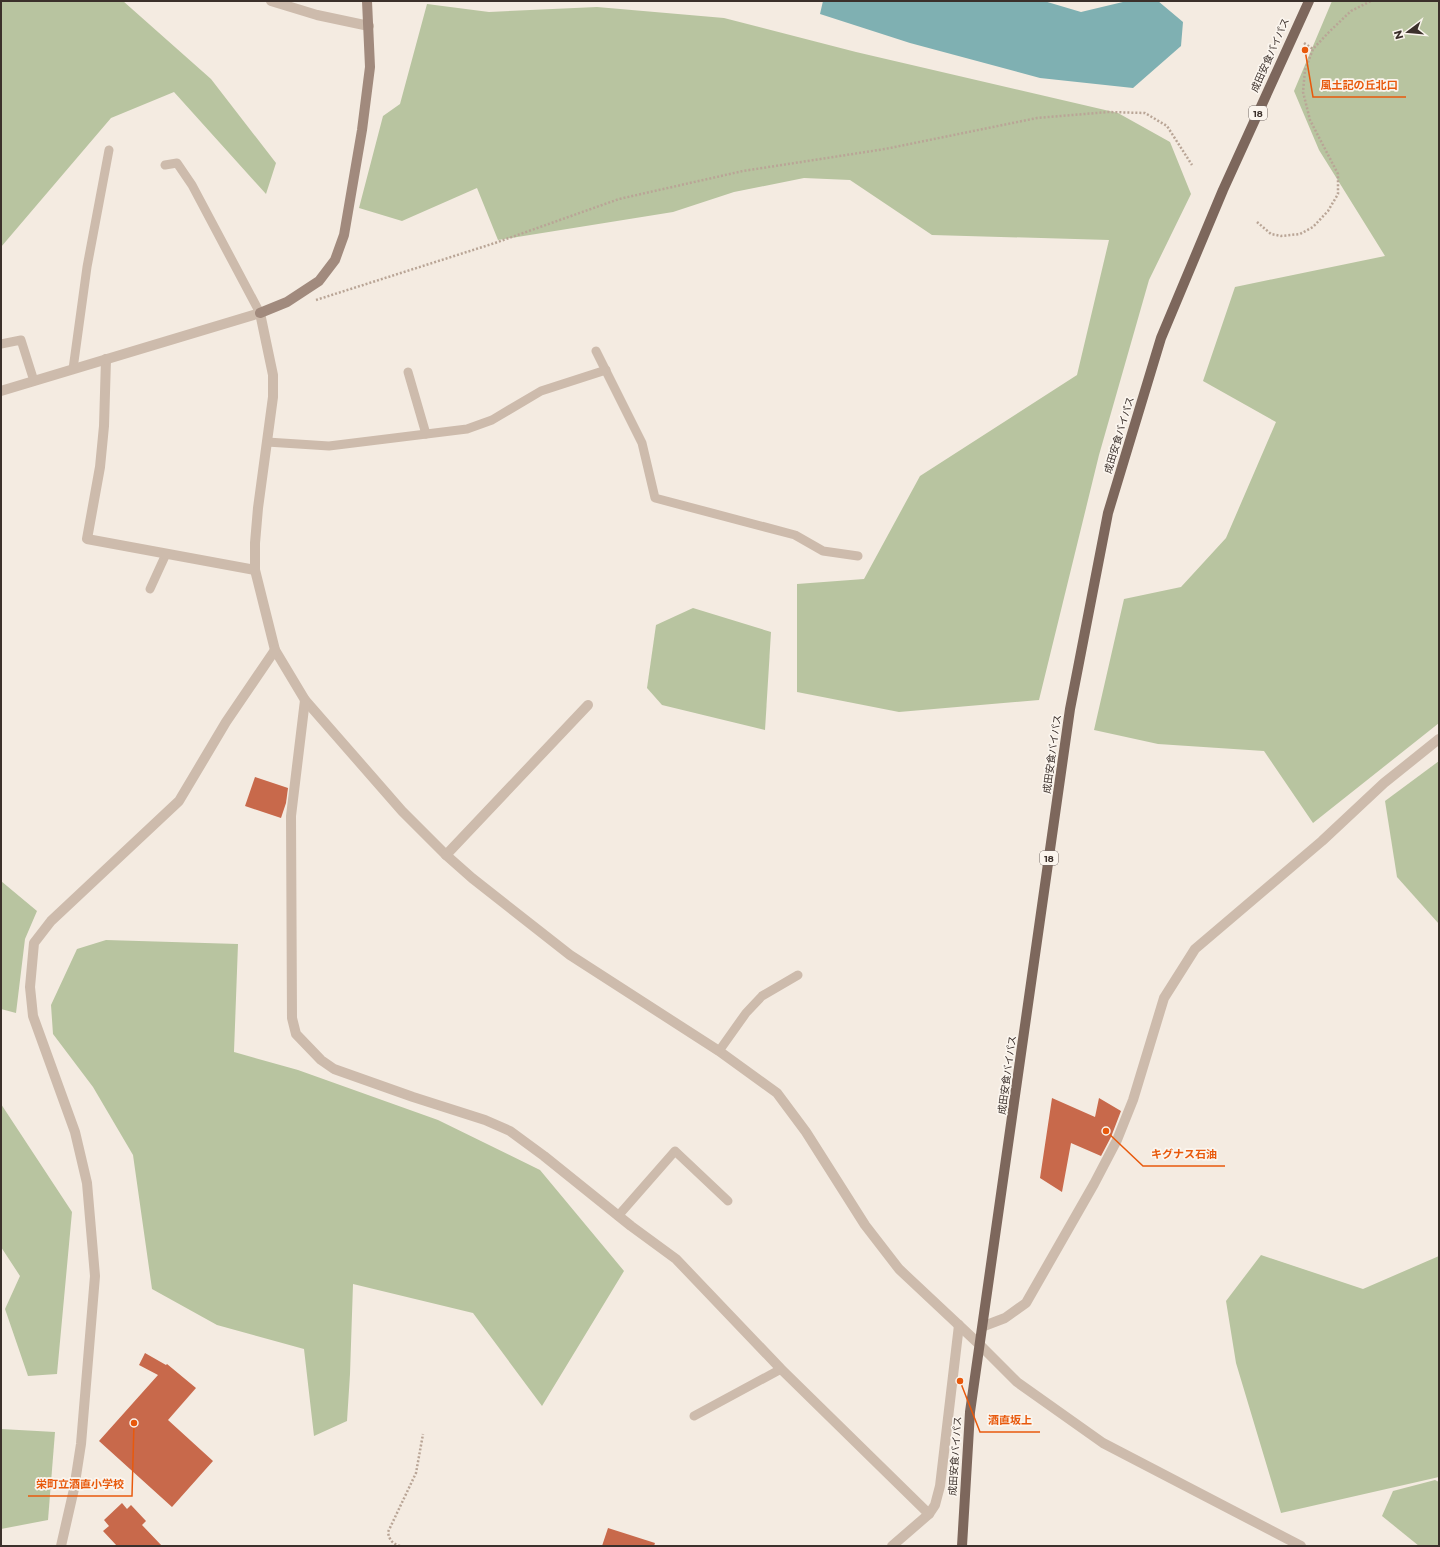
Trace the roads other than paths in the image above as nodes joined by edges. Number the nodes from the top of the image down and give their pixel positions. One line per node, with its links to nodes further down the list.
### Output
1 (271, 1): 4 (street)
2 (368, 1): 4 (street)
3 (1309, 1): 32 (main road, 成田安食バイパス / 18)
4 (369, 26): 7 (street)
5 (109, 150): 11 (lane)
6 (165, 165): 7 (lane)
7 (260, 313): 10 (street); 17 (street)
8 (1, 344): 14 (lane)
9 (596, 351): 12 (lane)
10 (106, 360): 11 (street); 18 (street)
11 (72, 370): 14 (street)
12 (606, 370): 16 (lane); 19 (lane)
13 (408, 372): 16 (lane)
14 (34, 381): 15 (street)
15 (1, 391)
16 (426, 434): 17 (lane)
17 (267, 442): 20 (street)
18 (166, 554): 20 (street); 21 (lane)
19 (858, 556)
20 (255, 570): 22 (street)
21 (150, 589)
22 (275, 650): 23 (street); 37 (street)
23 (305, 700): 26 (street); 30 (street)
24 (588, 705): 26 (street)
25 (1439, 739): 32 (street)
26 (446, 855): 28 (street)
27 (798, 975): 28 (lane)
28 (719, 1051): 31 (street)
29 (728, 1202): 30 (lane)
30 (618, 1216): 34 (street)
31 (960, 1325): 33 (street); 36 (street)
32 (984, 1326): 33 (main road, 成田安食バイパス / 18)
33 (980, 1345): 39 (main road, 成田安食バイパス / 18); 40 (street)
34 (781, 1369): 35 (lane); 36 (street)
35 (694, 1416)
36 (929, 1514): 38 (street)
37 (61, 1546)
38 (892, 1546)
39 (962, 1546)
40 (1301, 1546)

